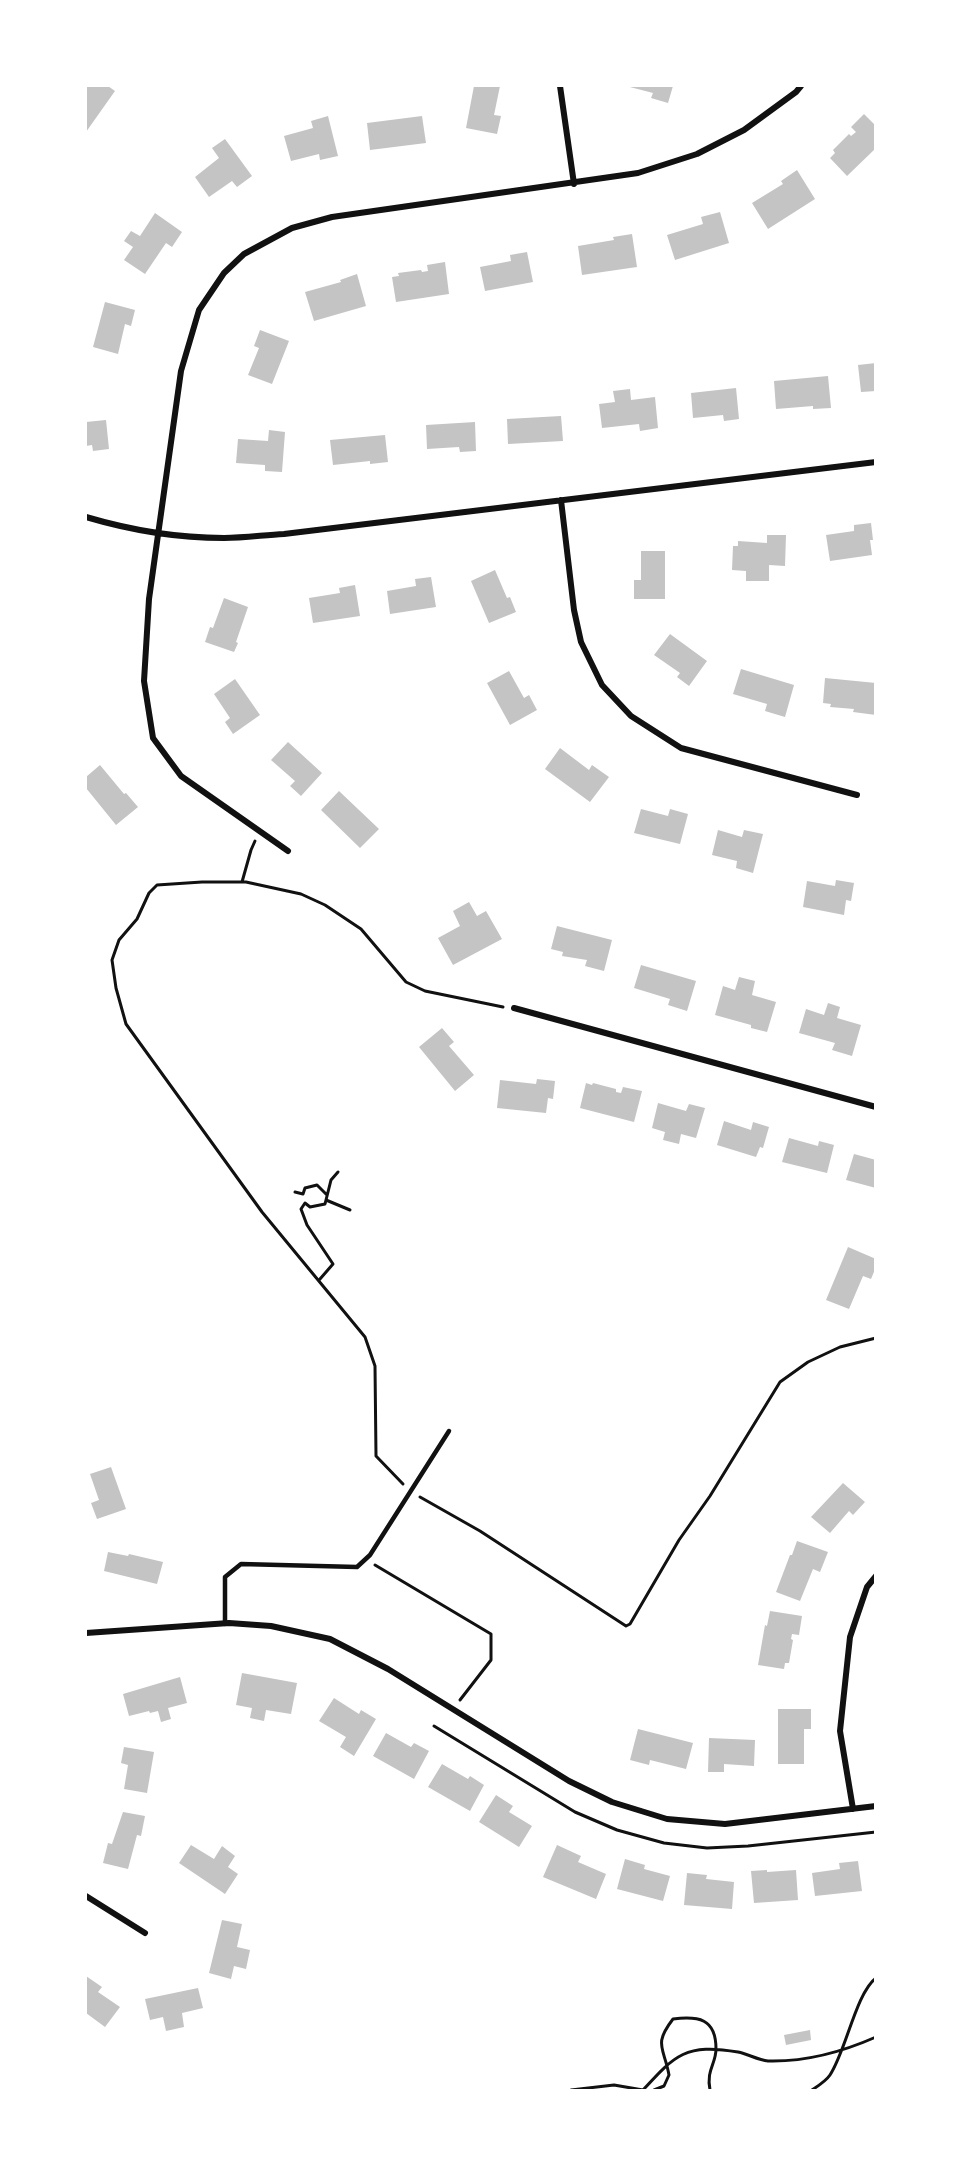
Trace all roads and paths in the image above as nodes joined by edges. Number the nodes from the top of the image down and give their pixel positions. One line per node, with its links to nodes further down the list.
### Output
1 (561, 86): 3 (street)
2 (801, 86): 3 (street)
3 (574, 183): 7 (street)
4 (876, 462): 5 (street)
5 (561, 500): 7 (street); 8 (street)
6 (86, 517): 7 (street)
7 (158, 533): 9 (street)
8 (857, 795)
9 (260, 832): 10 (street); 11 (path)
10 (288, 851)
11 (242, 882): 12 (path); 21 (path)
12 (514, 1008): 13 (street)
13 (876, 1107)
14 (338, 1172): 17 (path)
15 (295, 1192): 16 (path)
16 (303, 1194): 17 (path); 19 (path)
17 (327, 1195): 18 (path)
18 (326, 1200): 19 (path); 20 (path)
19 (305, 1203): 21 (path)
20 (350, 1210)
21 (320, 1280): 24 (path)
22 (876, 1338): 24 (path)
23 (449, 1431): 24 (lane)
24 (411, 1491): 25 (lane)
25 (366, 1559): 27 (lane); 29 (path)
26 (876, 1576): 32 (street)
27 (225, 1624): 28 (street); 29 (street)
28 (86, 1633)
29 (452, 1709): 32 (street)
30 (434, 1726): 33 (path)
31 (876, 1806): 32 (street)
32 (853, 1809)
33 (876, 1832)
34 (86, 1896): 35 (street)
35 (145, 1933)
36 (876, 1978): 39 (path)
37 (876, 2037): 39 (path)
38 (716, 2049): 39 (path); 40 (path); 40 (path); 44 (path)
39 (841, 2050): 45 (path)
40 (667, 2063): 42 (path); 43 (path)
41 (571, 2091): 42 (path)
42 (643, 2091)
43 (654, 2091)
44 (710, 2091)
45 (812, 2091)

